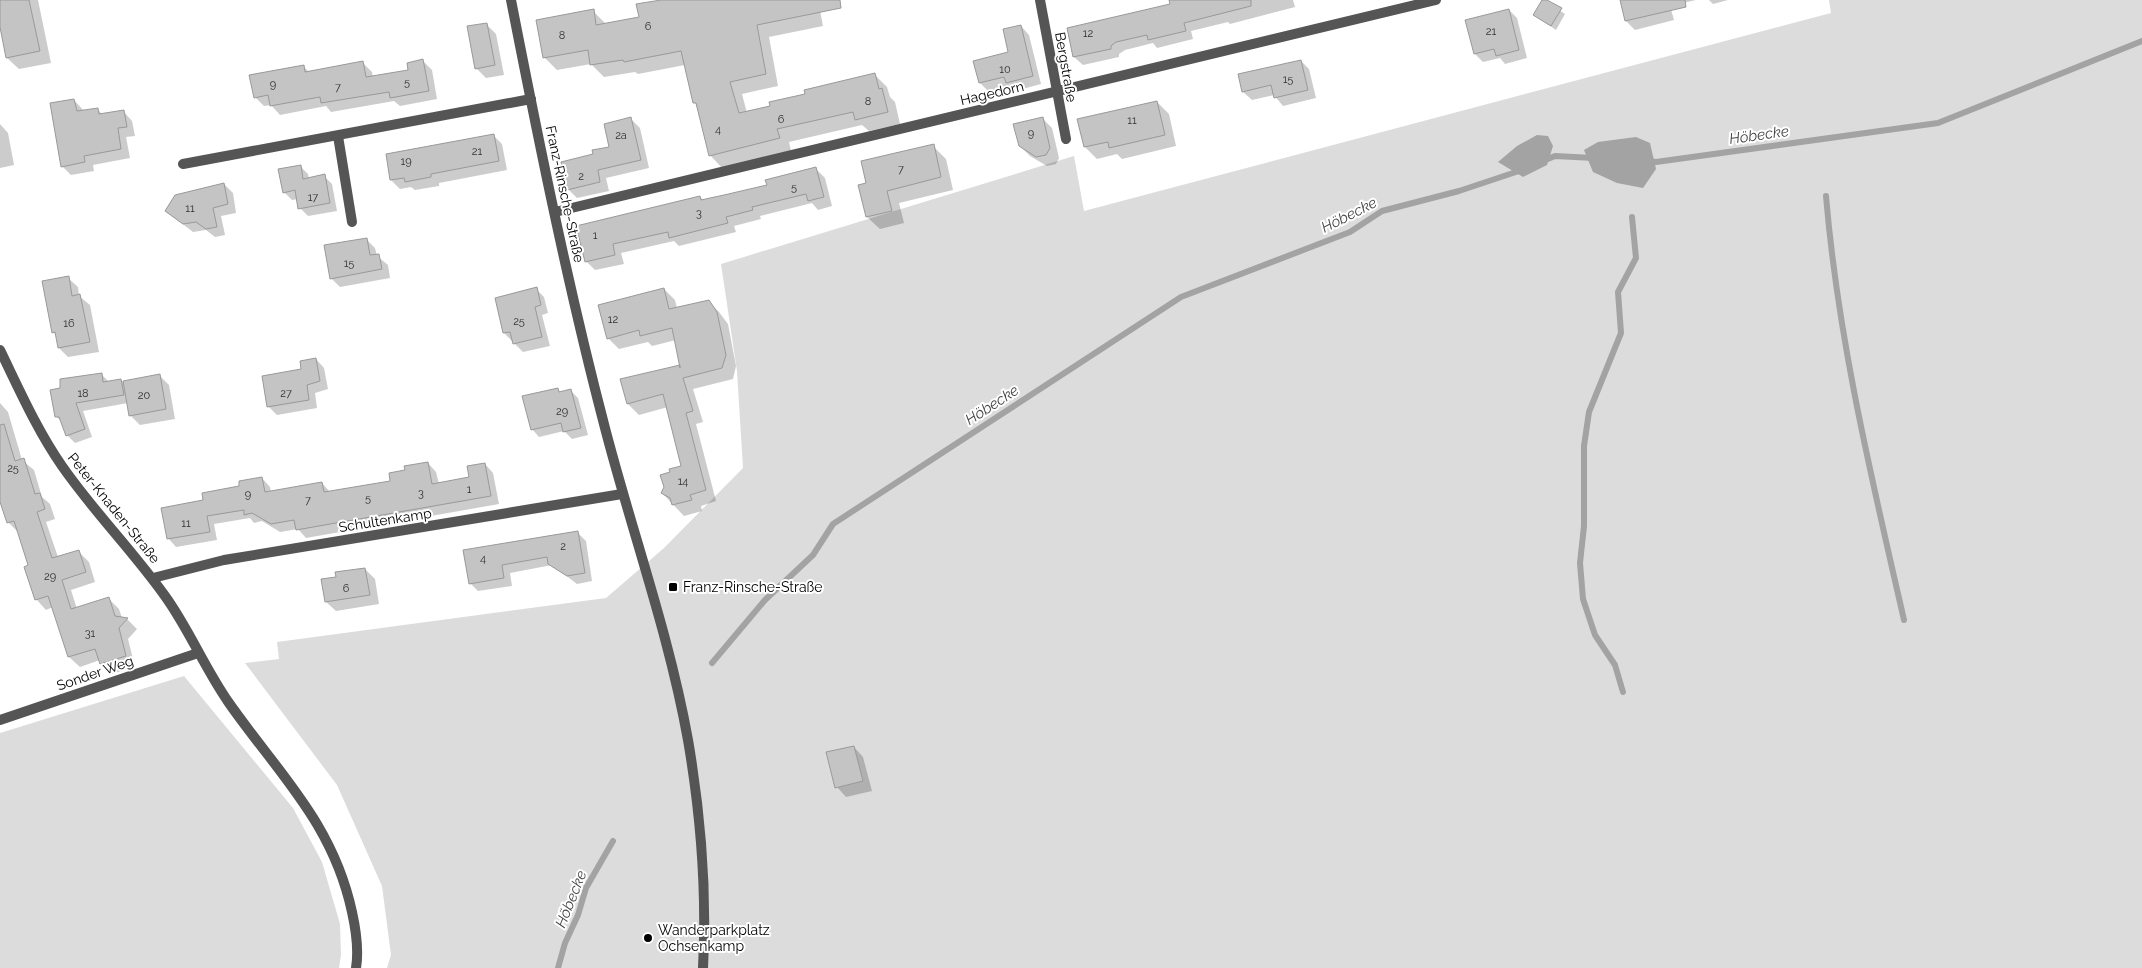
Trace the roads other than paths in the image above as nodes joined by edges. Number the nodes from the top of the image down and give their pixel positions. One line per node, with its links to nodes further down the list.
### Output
1 (511, 0): 5 (street, Franz-Rinsche-Straße)
2 (1040, 0): 4 (street, Bergstraße)
3 (1436, 0): 4 (street, Hagedorn)
4 (1057, 92): 7 (street, Bergstraße); 9 (street, Hagedorn)
5 (531, 99): 6 (street); 9 (street, Franz-Rinsche-Straße)
6 (338, 136): 8 (street); 10 (street)
7 (1066, 139)
8 (183, 164)
9 (555, 212): 12 (street, Franz-Rinsche-Straße)
10 (352, 222)
11 (0, 350): 13 (street, Peter-Knaden-Straße)
12 (622, 494): 13 (street, Schultenkamp); 17 (street, Franz-Rinsche-Straße)
13 (153, 578): 14 (street, Peter-Knaden-Straße)
14 (198, 653): 15 (street, Sonder Weg); 16 (street, Peter-Knaden-Straße)
15 (0, 720)
16 (356, 968)
17 (704, 968)

